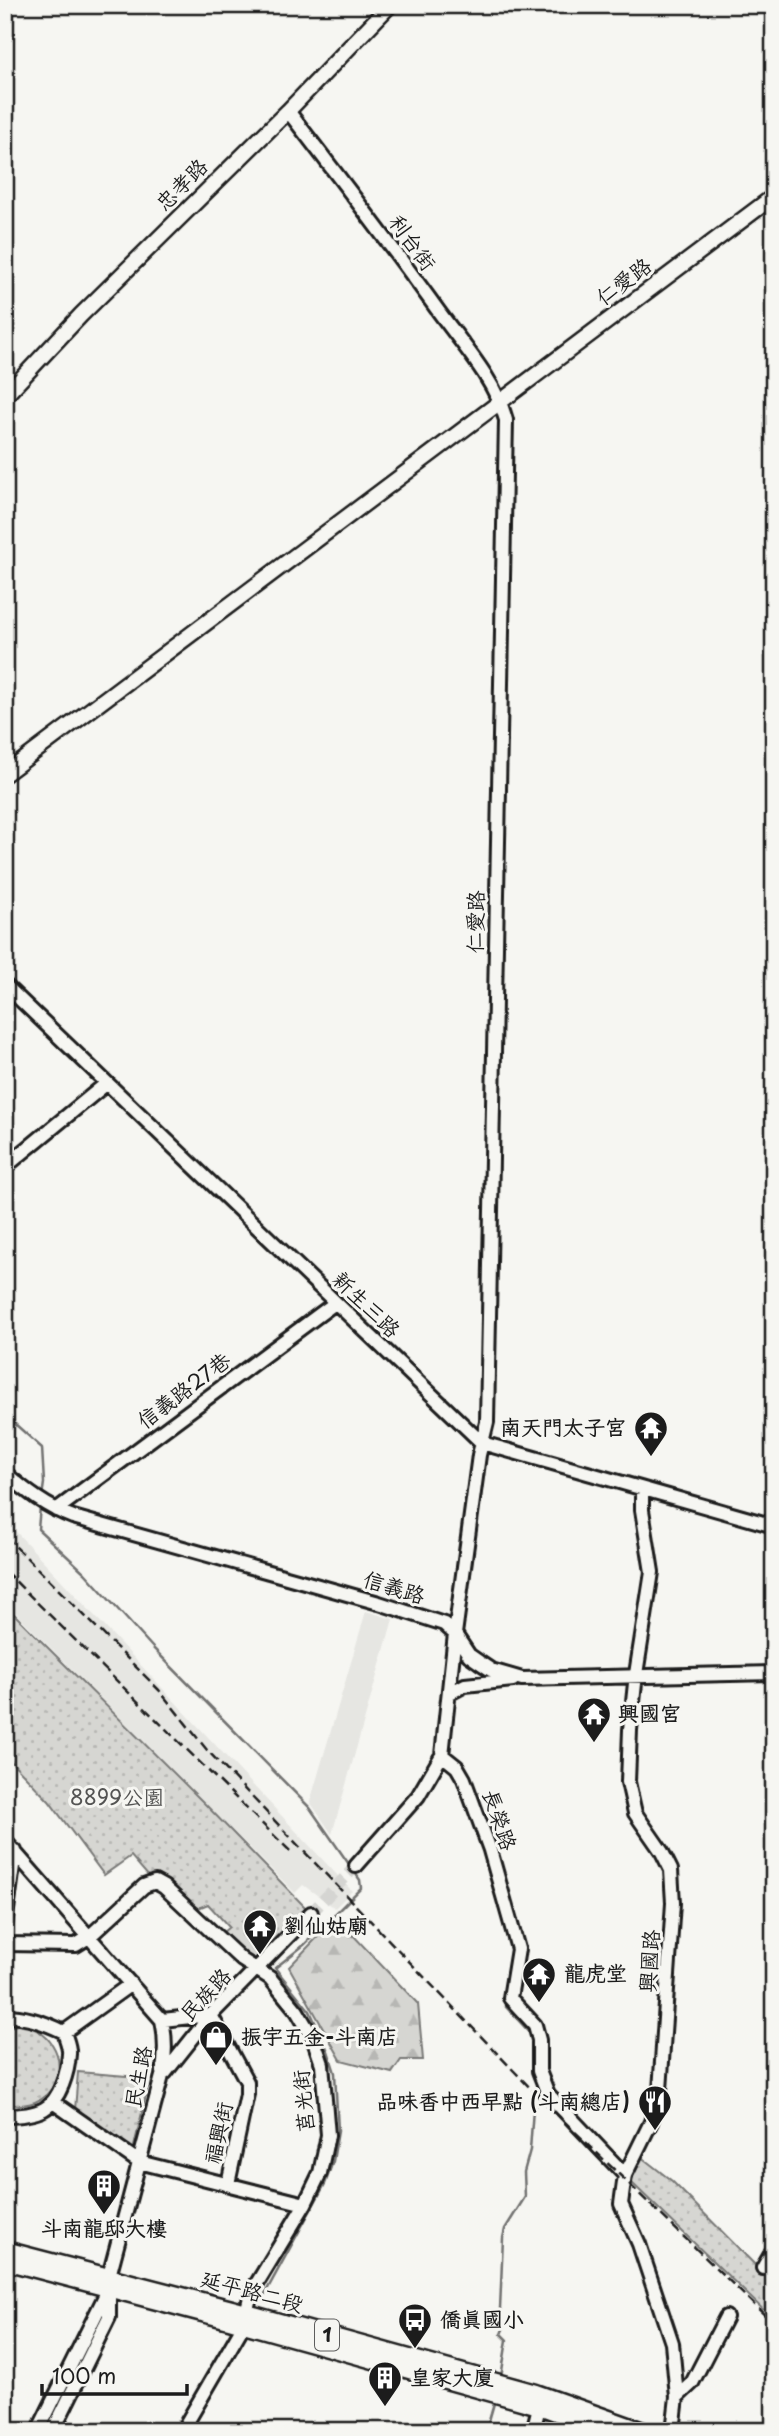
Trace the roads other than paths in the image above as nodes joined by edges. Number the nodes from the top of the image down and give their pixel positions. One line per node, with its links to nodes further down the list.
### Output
1 (390, 5): 2 (main road, 忠孝路)
2 (288, 111): 4 (main road, 忠孝路); 5 (street, 利台街)
3 (774, 197): 5 (main road, 仁愛路)
4 (5, 396)
5 (500, 401): 6 (main road, 仁愛路); 11 (street, 仁愛路)
6 (5, 774)
7 (5, 985): 8 (street, 新生三路)
8 (107, 1083): 9 (street); 10 (street, 新生三路)
9 (5, 1167)
10 (335, 1303): 11 (street, 新生三路); 14 (street, 信義路27巷)
11 (482, 1443): 13 (street, 新生三路); 16 (street)
12 (5, 1473): 14 (street, 信義路)
13 (642, 1490): 15 (street, 新生三路); 18 (street, 興國路)
14 (56, 1510): 16 (street, 信義路)
15 (774, 1527)
16 (455, 1634): 19 (street, 信義路); 20 (street)
17 (774, 1673): 18 (street, 信義路)
18 (636, 1674): 19 (street, 信義路); 38 (street, 興國路)
19 (523, 1679): 20 (street)
20 (450, 1693): 21 (street)
21 (442, 1755): 23 (street); 38 (street, 長榮路)
22 (9, 1846): 25 (street); 26 (street, 民生路)
23 (356, 1866)
24 (311, 1913): 28 (street, 民族路)
25 (5, 1925)
26 (89, 1937): 27 (street); 28 (street, 莒光街); 29 (street, 民生路)
27 (5, 1944)
28 (257, 1970): 30 (street, 民族路); 40 (street, 莒光街)
29 (131, 1984): 32 (street, 民生路); 33 (street)
30 (211, 2014): 32 (street); 34 (street, 民族路); 39 (street, 福興街)
31 (5, 2016): 33 (street)
32 (162, 2020): 34 (street, 民生路)
33 (64, 2032): 35 (street)
34 (162, 2076): 37 (street, 民生路)
35 (53, 2102): 36 (street); 37 (street)
36 (6, 2117)
37 (139, 2162): 39 (street); 45 (street, 民生路)
38 (625, 2175): 48 (street, 興國路)
39 (228, 2184): 40 (street)
40 (305, 2204): 47 (street, 莒光街)
41 (5, 2249): 45 (main road, 延平路二段 / 1)
42 (774, 2249): 44 (street)
43 (5, 2262): 45 (main road, 延平路二段 / 1)
44 (763, 2268)
45 (109, 2283): 47 (main road, 延平路二段 / 1); 50 (street); 51 (street)
46 (726, 2317): 48 (street)
47 (245, 2319): 49 (main road, 延平路二段 / 1); 52 (street, 莒光街); 55 (main road, 延平路二段 / 1)
48 (677, 2397): 56 (street, 興國路)
49 (539, 2407): 53 (street); 54 (main road, 延平路二段 / 1)
50 (38, 2431)
51 (53, 2431)
52 (182, 2431)
53 (533, 2431)
54 (606, 2431)
55 (646, 2431)
56 (673, 2431)

